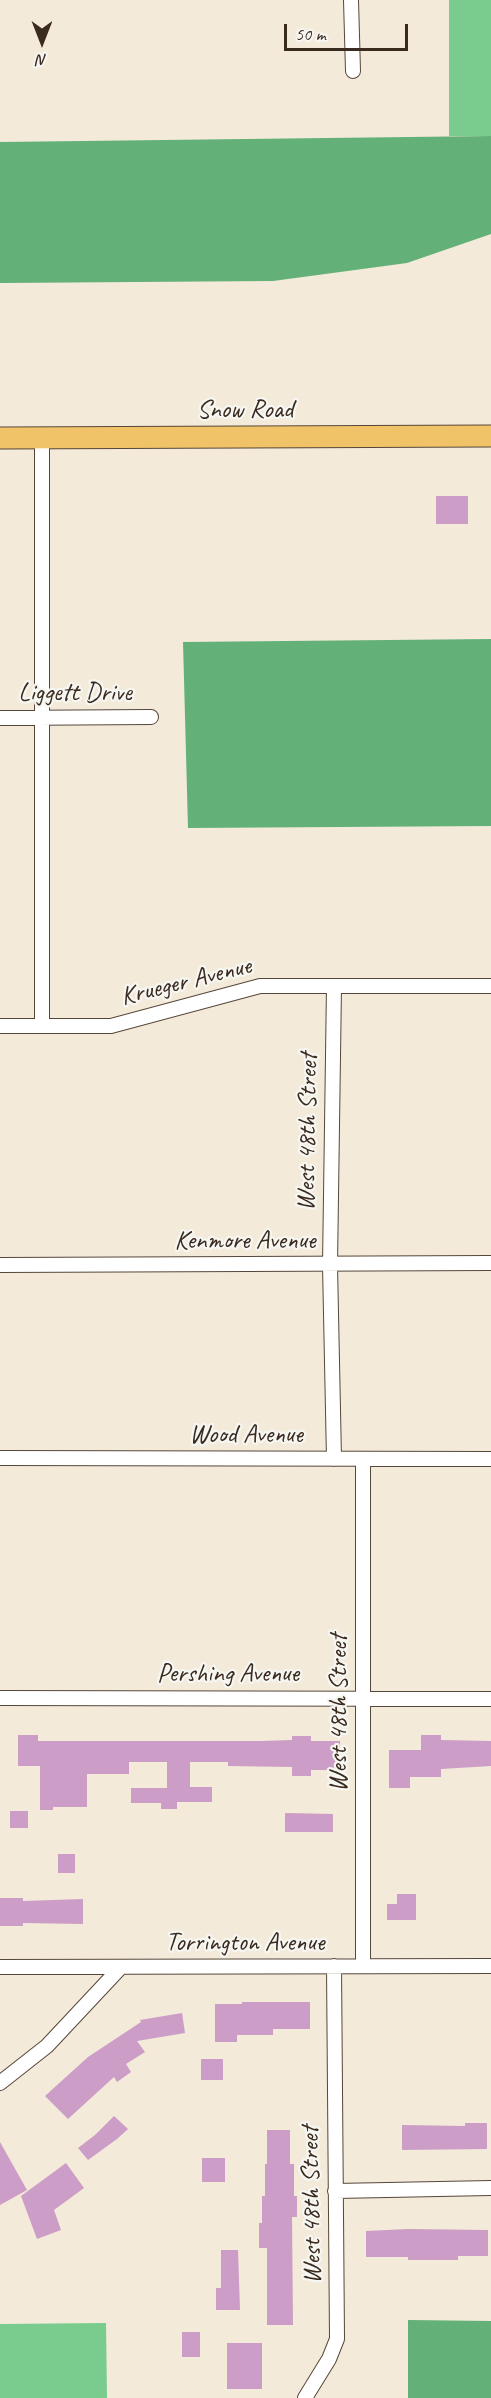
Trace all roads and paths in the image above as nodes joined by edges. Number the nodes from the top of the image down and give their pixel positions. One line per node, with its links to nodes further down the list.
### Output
1 (351, 0): 2 (street)
2 (352, 72)
3 (491, 436): 5 (main road, Snow Road)
4 (0, 438): 5 (main road, Snow Road)
5 (42, 438): 8 (street)
6 (151, 717): 8 (street, Liggett Drive)
7 (0, 718): 8 (street, Liggett Drive)
8 (42, 718): 12 (street)
9 (334, 986): 10 (street, Krueger Avenue); 12 (street, Krueger Avenue); 14 (street, West 48th Street)
10 (491, 986)
11 (0, 1026): 12 (street, Krueger Avenue)
12 (42, 1026)
13 (491, 1263): 14 (street, Kenmore Avenue)
14 (330, 1264): 15 (street, Kenmore Avenue); 18 (street, West 48th Street)
15 (0, 1265)
16 (0, 1458): 18 (street, Wood Avenue)
17 (491, 1458): 19 (street, Wood Avenue)
18 (334, 1459): 19 (street, Wood Avenue)
19 (363, 1459): 21 (street, West 48th Street)
20 (0, 1698): 21 (street, Pershing Avenue)
21 (363, 1698): 22 (street, Pershing Avenue); 24 (street, West 48th Street)
22 (491, 1699)
23 (334, 1966): 24 (street, Torrington Avenue); 27 (street, Torrington Avenue); 30 (street, West 48th Street)
24 (363, 1966): 25 (street, Torrington Avenue)
25 (491, 1966)
26 (0, 1967): 27 (street, Torrington Avenue)
27 (121, 1967): 28 (street)
28 (0, 2083)
29 (491, 2188): 30 (street)
30 (335, 2191): 31 (street, West 48th Street)
31 (305, 2398)

